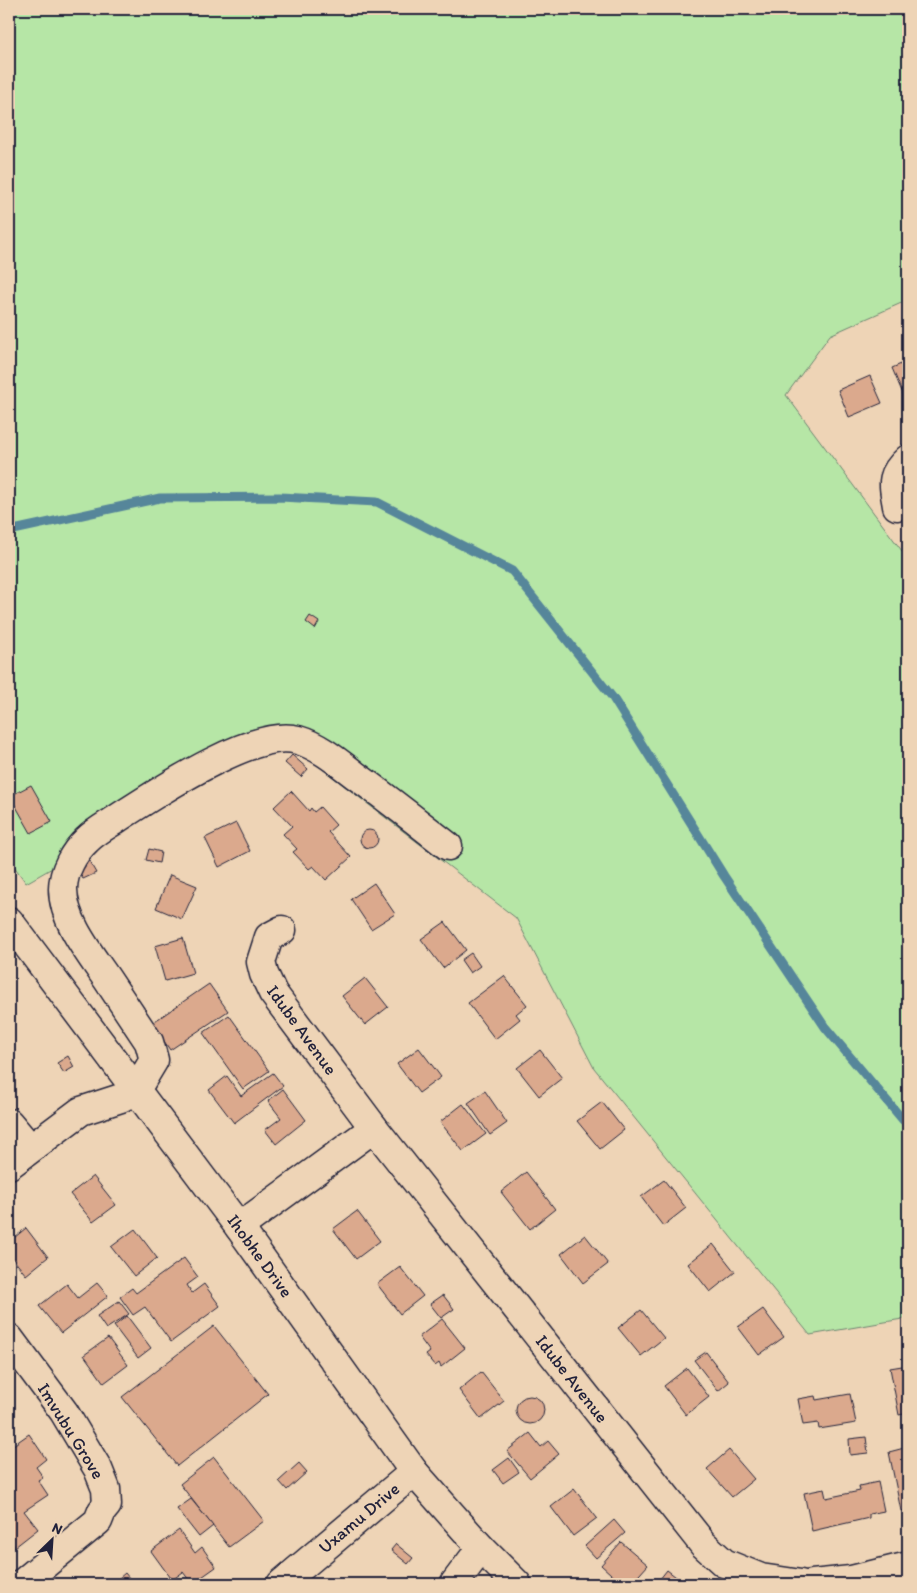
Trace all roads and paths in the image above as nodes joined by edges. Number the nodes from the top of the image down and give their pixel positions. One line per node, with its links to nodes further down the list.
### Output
1 (908, 459): 2 (street)
2 (897, 506)
3 (448, 846): 6 (street)
4 (9, 922): 6 (street, Ihobhe Drive)
5 (282, 930): 8 (street, Idube Avenue)
6 (136, 1090): 9 (street); 11 (street, Ihobhe Drive)
7 (9, 1123): 9 (street)
8 (374, 1128): 11 (street); 20 (street, Idube Avenue)
9 (30, 1148): 10 (street)
10 (9, 1165)
11 (240, 1227): 13 (street, Ihobhe Drive)
12 (9, 1338): 16 (street, Imvubu Grove)
13 (414, 1472): 14 (street, Ihobhe Drive); 17 (street, Uxamu Drive)
14 (481, 1548): 18 (street); 19 (street, Ihobhe Drive)
15 (908, 1566): 21 (street)
16 (21, 1584)
17 (281, 1584)
18 (454, 1584)
19 (517, 1584)
20 (801, 1584)
21 (812, 1584)

